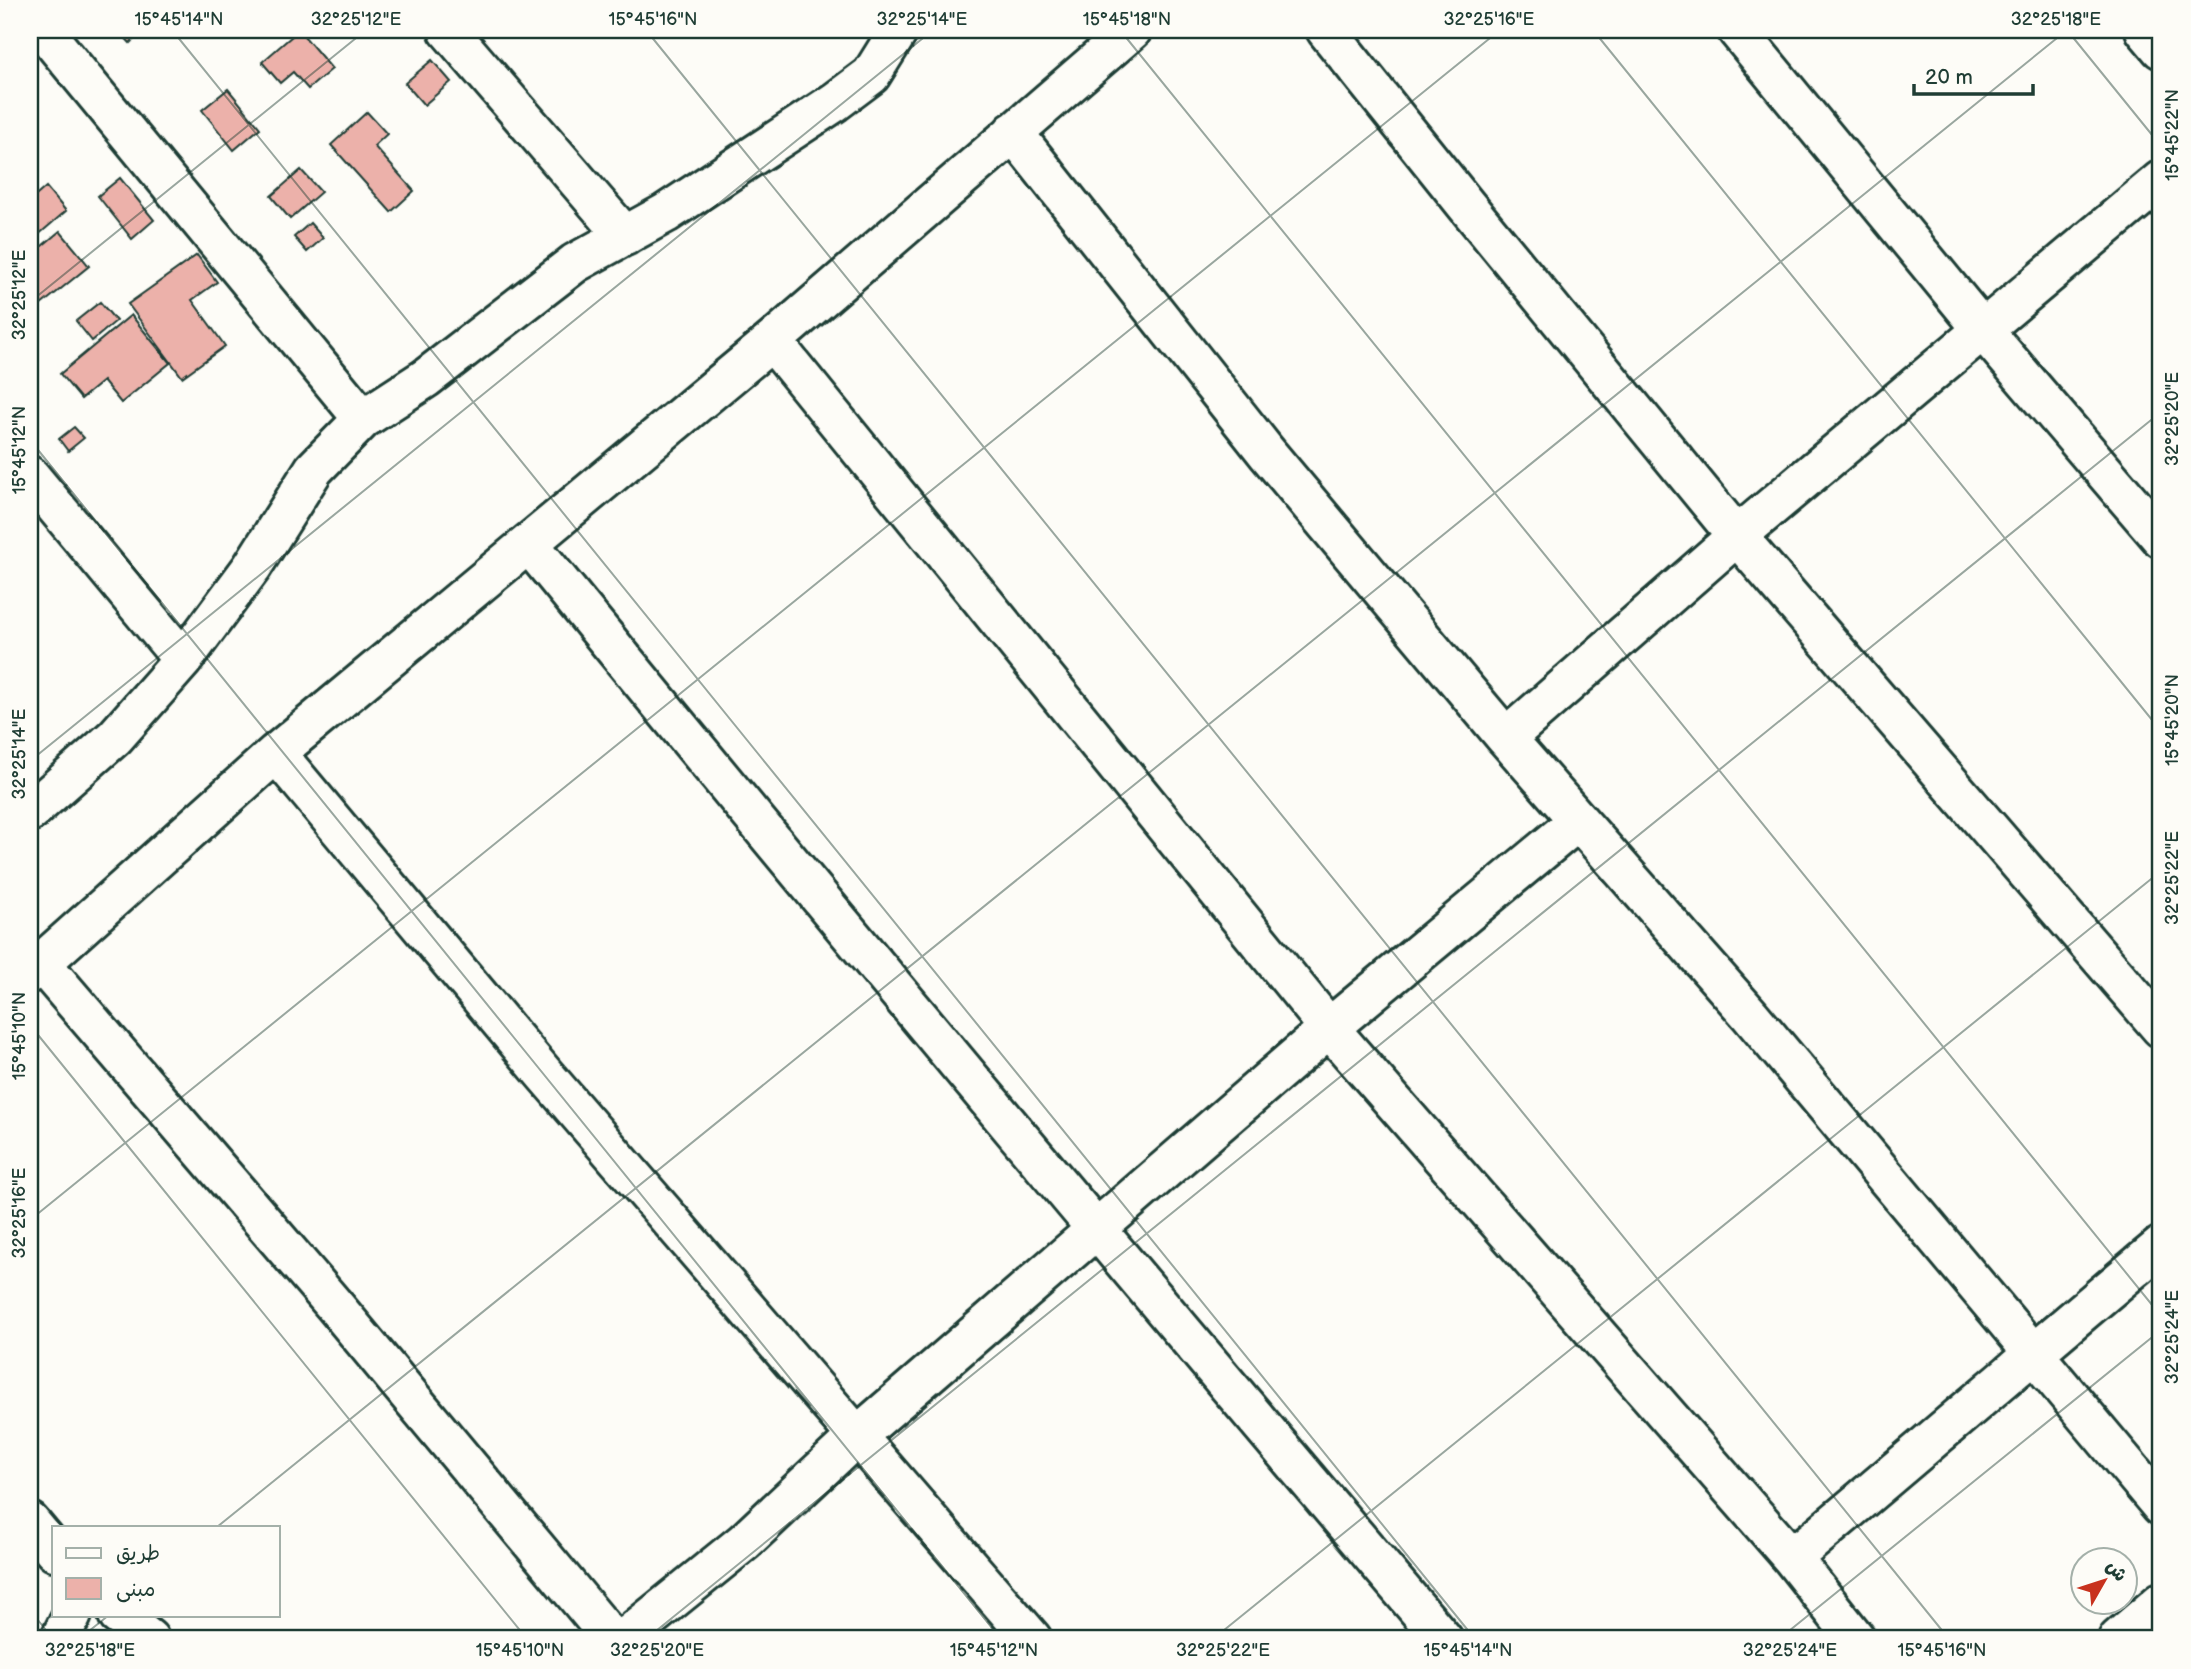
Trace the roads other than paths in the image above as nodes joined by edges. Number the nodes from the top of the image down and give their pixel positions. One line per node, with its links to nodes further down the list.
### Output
1 (43, 30): 14 (street)
2 (447, 30): 11 (street)
3 (1132, 30): 9 (street)
4 (1326, 30): 16 (street)
5 (1737, 30): 12 (street)
6 (2145, 30): 8 (street)
7 (895, 32): 11 (street)
8 (2161, 50)
9 (1013, 132): 13 (street); 20 (street)
10 (2161, 180): 12 (street)
11 (625, 236): 14 (street)
12 (1983, 330): 16 (street); 17 (street)
13 (772, 341): 18 (street); 25 (street)
14 (363, 419): 19 (street)
15 (30, 475): 19 (street)
16 (1737, 536): 20 (street); 26 (street)
17 (2161, 538)
18 (529, 544): 21 (street); 27 (street)
19 (183, 660): 22 (street)
20 (1506, 738): 23 (street)
21 (276, 753): 24 (street); 30 (street)
22 (30, 812)
23 (1578, 821): 25 (street); 29 (street)
24 (36, 968): 40 (street)
25 (1329, 1028): 27 (street); 34 (street)
26 (2161, 1028)
27 (1096, 1231): 30 (street); 43 (street)
28 (2161, 1246): 29 (street)
29 (2031, 1354): 31 (street); 34 (street)
30 (857, 1436): 41 (street); 42 (street)
31 (2161, 1507)
32 (30, 1522): 33 (street)
33 (52, 1549)
34 (1792, 1558): 44 (street)
35 (2161, 1602): 45 (street)
36 (72, 1616): 38 (street)
37 (119, 1616): 39 (street)
38 (60, 1639)
39 (149, 1639)
40 (612, 1639)
41 (624, 1639)
42 (1032, 1639)
43 (1443, 1639)
44 (1856, 1639)
45 (2118, 1639)

